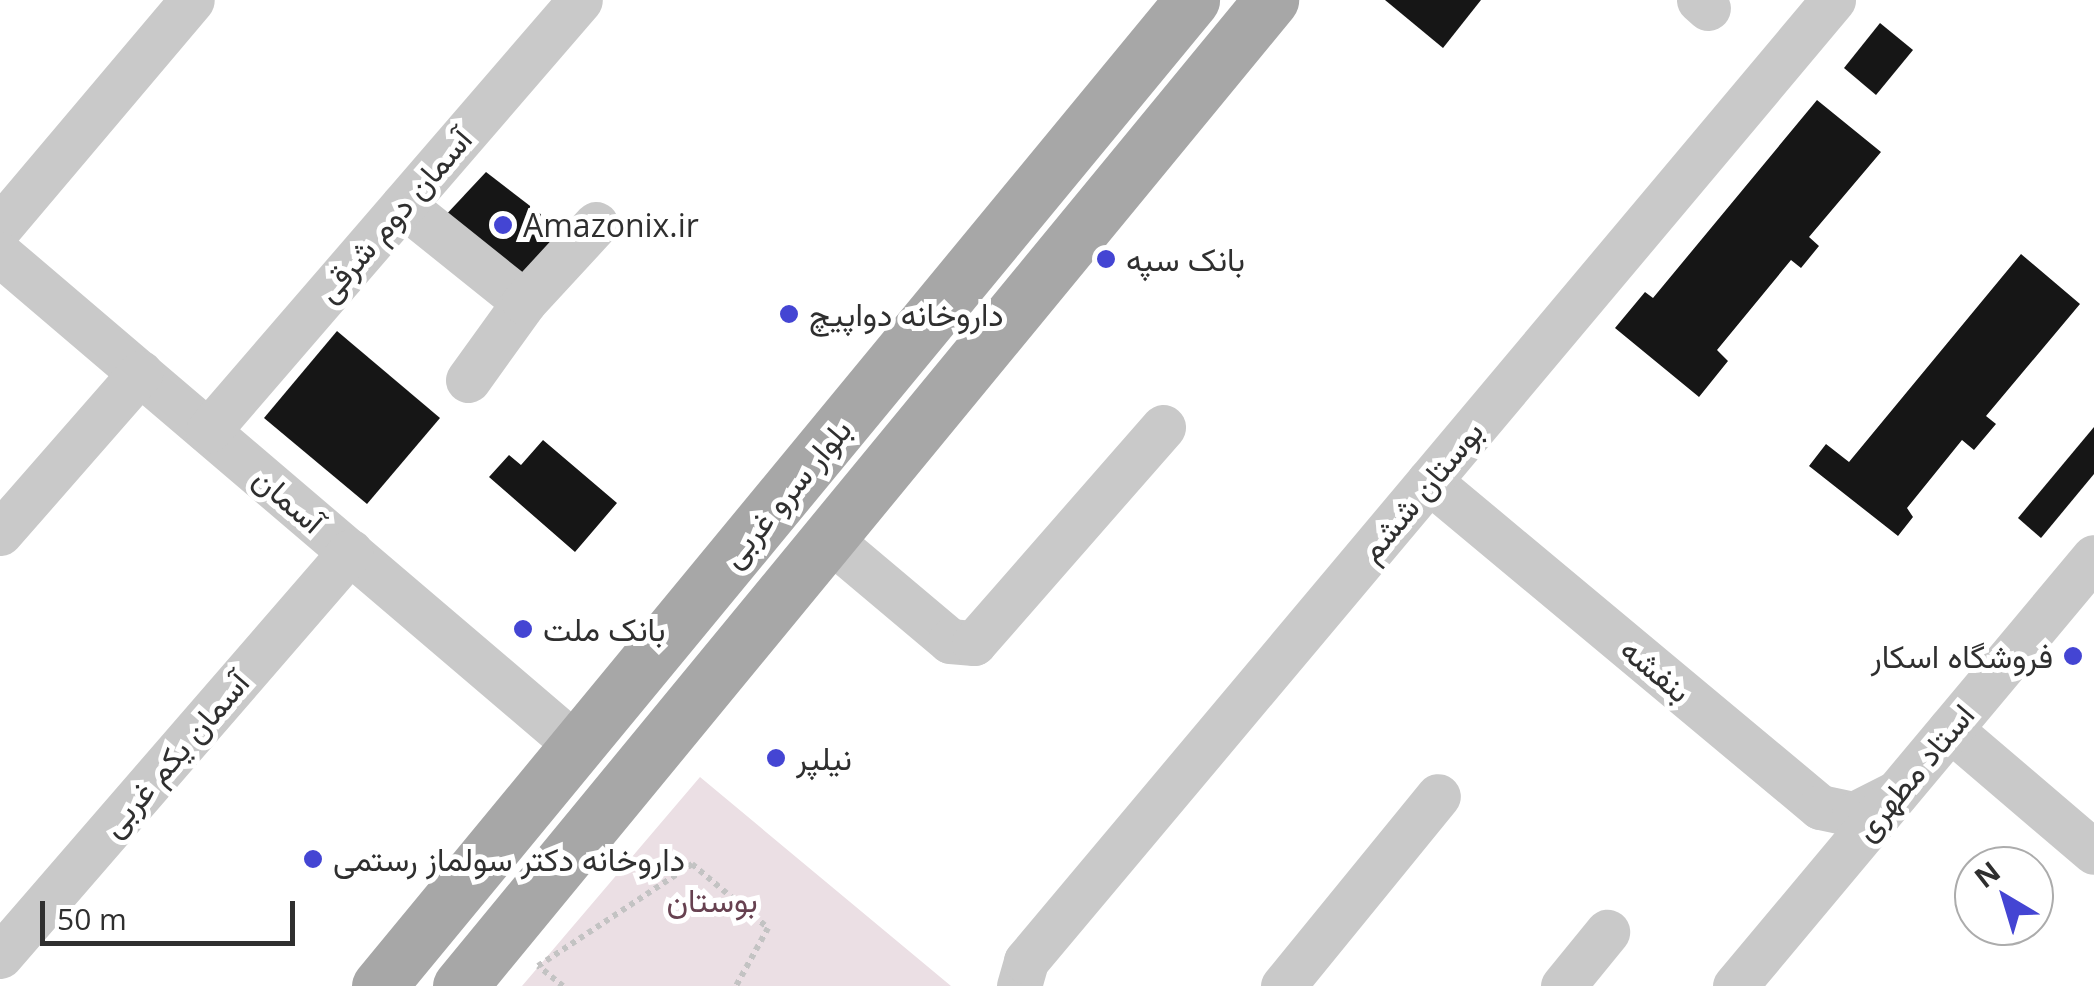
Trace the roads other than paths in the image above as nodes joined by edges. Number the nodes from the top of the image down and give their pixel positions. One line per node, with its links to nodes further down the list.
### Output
1 (192, 0): 8 (street)
2 (580, 0): 6 (street, آسمان دوم شرقی)
3 (1192, 0): 21 (main road, بلوار سرو غربی)
4 (1272, 0): 17 (main road, بلوار سرو غربی)
5 (1833, 0): 15 (street, بوستان ششم)
6 (403, 205): 10 (street); 14 (street, آسمان دوم شرقی)
7 (596, 224): 10 (street)
8 (0, 227)
9 (0, 254): 11 (street, آسمان)
10 (524, 302): 12 (street)
11 (140, 373): 14 (street, آسمان); 16 (street)
12 (468, 380)
13 (1163, 428): 17 (street)
14 (208, 431): 18 (street, آسمان)
15 (1429, 481): 22 (street, بنفشه); 29 (street, بوستان ششم)
16 (0, 532)
17 (829, 539): 28 (main road, بلوار سرو غربی)
18 (350, 552): 21 (street, آسمان); 26 (street, آسمان یکم غربی)
19 (2094, 558): 20 (street, استاد مطهری)
20 (1950, 729): 22 (street, استاد مطهری); 24 (street)
21 (577, 746): 27 (main road, بلوار سرو غربی)
22 (1896, 794): 32 (street, استاد مطهری)
23 (1438, 796): 30 (street)
24 (2094, 852)
25 (1607, 932): 31 (street)
26 (0, 956)
27 (379, 986)
28 (460, 986)
29 (1018, 986)
30 (1283, 986)
31 (1563, 986)
32 (1734, 986)

